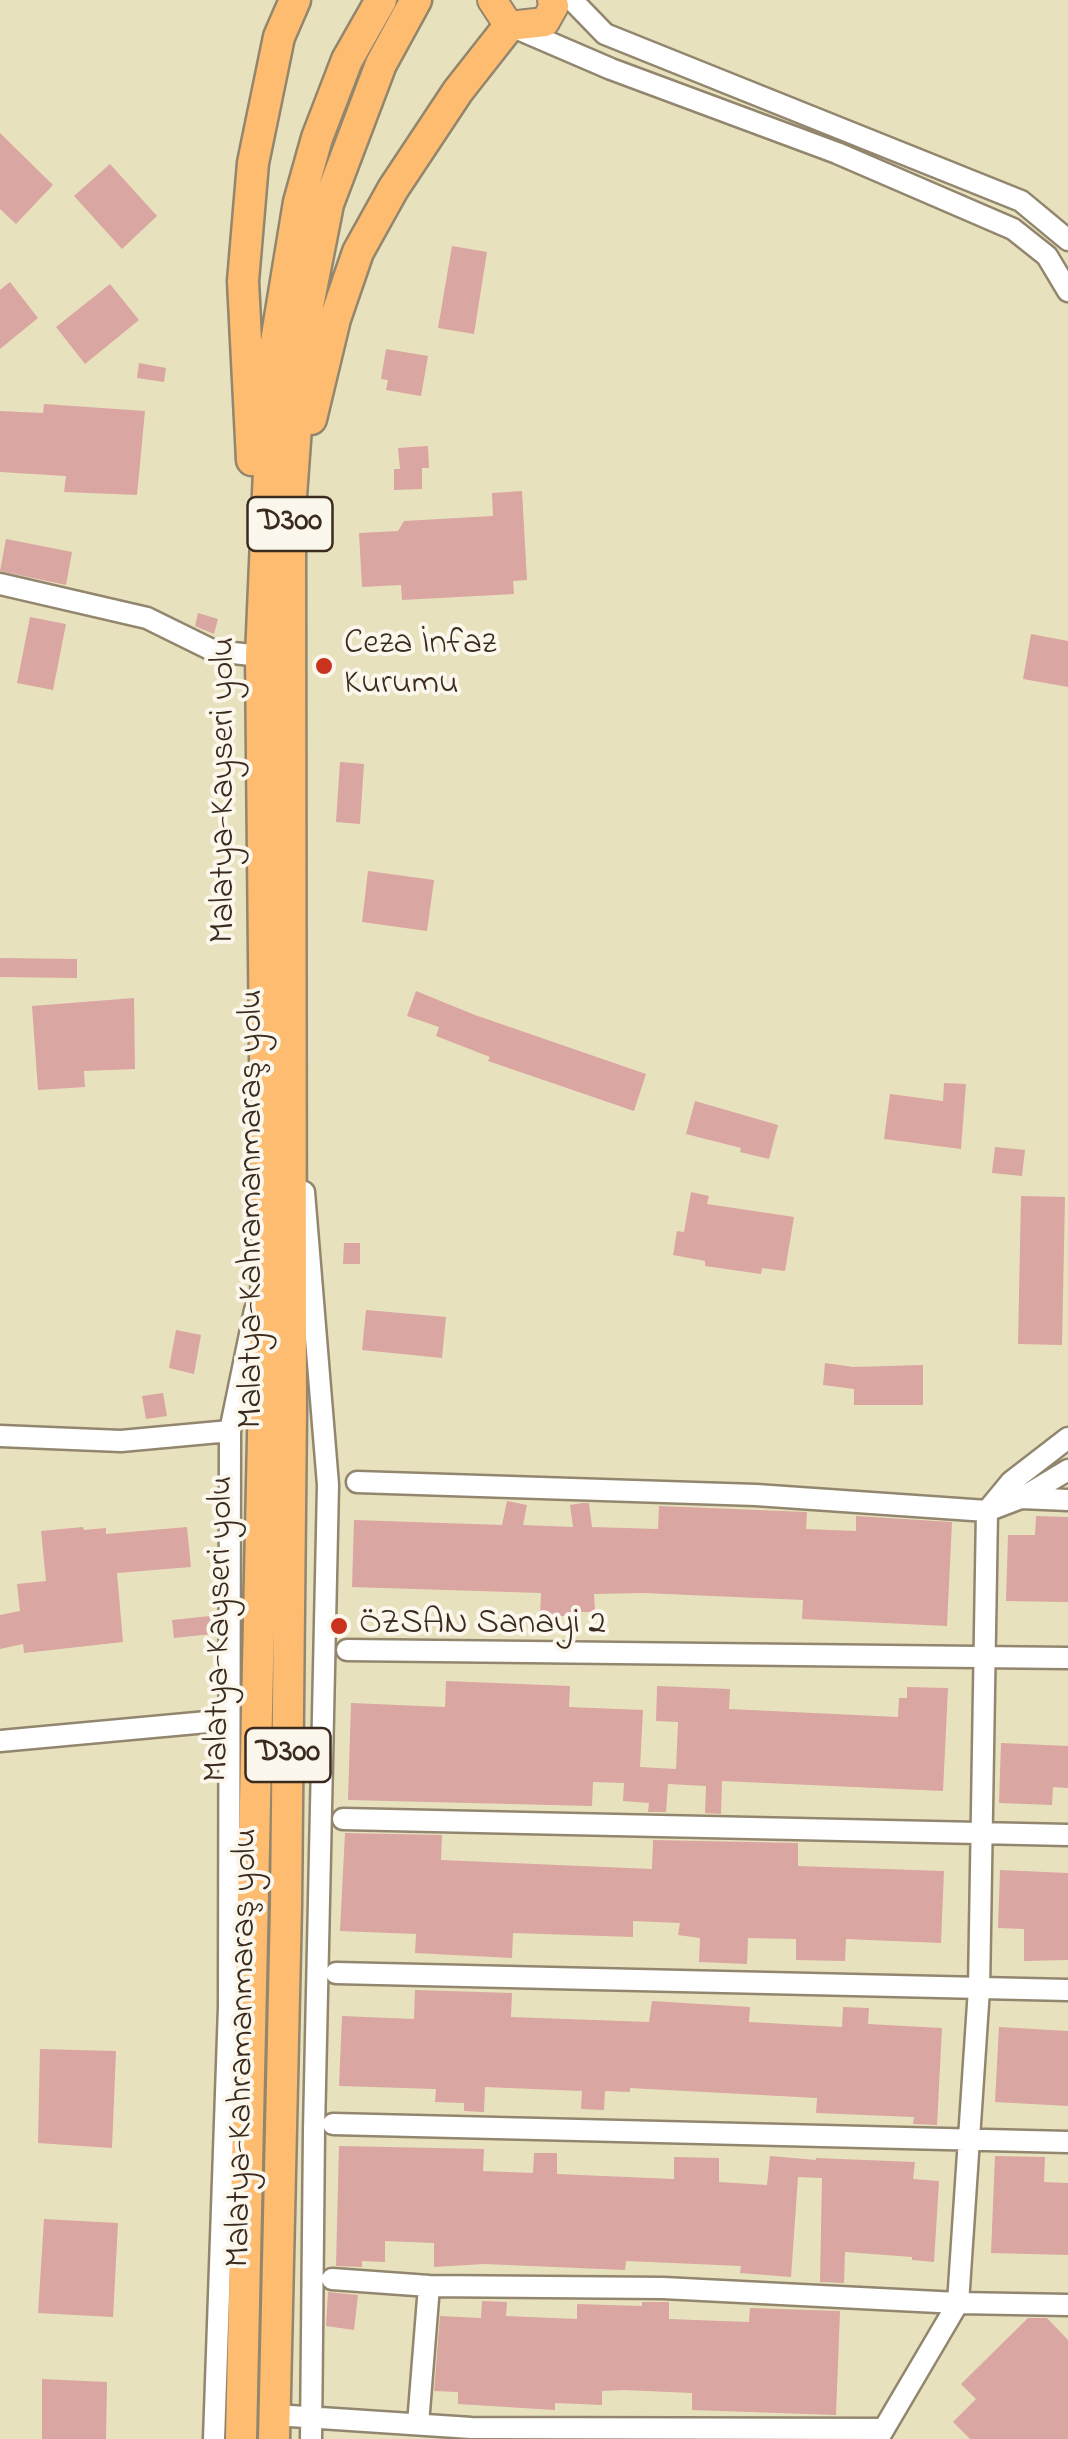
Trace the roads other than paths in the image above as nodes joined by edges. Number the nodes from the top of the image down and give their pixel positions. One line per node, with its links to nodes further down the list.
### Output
1 (295, 0): 12 (highway)
2 (381, 0): 12 (highway, Malatya-Kayseri yolu / D300)
3 (416, 0): 10 (highway, Malatya-Kahramanmaraş yolu / D300)
4 (492, 0): 7 (main road)
5 (552, 0): 7 (main road)
6 (572, 0): 8 (street)
7 (509, 26): 9 (street); 10 (highway)
8 (1068, 240)
9 (1068, 292)
10 (290, 510): 13 (highway, Malatya-Kahramanmaraş yolu / D300)
11 (0, 584): 12 (street)
12 (261, 656): 14 (highway, Malatya-Kayseri yolu / D300)
13 (293, 1070): 42 (highway, Malatya-Kahramanmaraş yolu / D300); 43 (street)
14 (266, 1255): 15 (street); 50 (highway, Malatya-Kayseri yolu / D300)
15 (230, 1431): 16 (street); 26 (street)
16 (0, 1436)
17 (1068, 1438): 22 (street)
18 (1068, 1470): 20 (street)
19 (357, 1482): 22 (street)
20 (1021, 1498): 21 (street); 22 (street)
21 (1068, 1500)
22 (987, 1511): 24 (street)
23 (347, 1650): 24 (street)
24 (984, 1657): 25 (street); 29 (street)
25 (1068, 1658)
26 (230, 1720): 27 (street); 49 (street)
27 (0, 1742)
28 (343, 1819): 29 (street)
29 (981, 1834): 30 (street); 32 (street)
30 (1068, 1835)
31 (336, 1973): 32 (street)
32 (978, 1989): 33 (street); 35 (street)
33 (1068, 1990)
34 (333, 2124): 35 (street)
35 (969, 2138): 36 (street); 39 (street)
36 (1068, 2142)
37 (332, 2279): 38 (street)
38 (428, 2286): 39 (street); 41 (street)
39 (958, 2303): 40 (street); 48 (street)
40 (1068, 2304)
41 (418, 2424): 43 (street); 44 (street)
42 (275, 2427): 43 (street)
43 (312, 2428)
44 (470, 2434): 45 (street)
45 (614, 2434): 46 (street)
46 (658, 2434): 47 (street)
47 (807, 2434): 48 (street)
48 (881, 2434)
49 (214, 2439)
50 (242, 2439)

